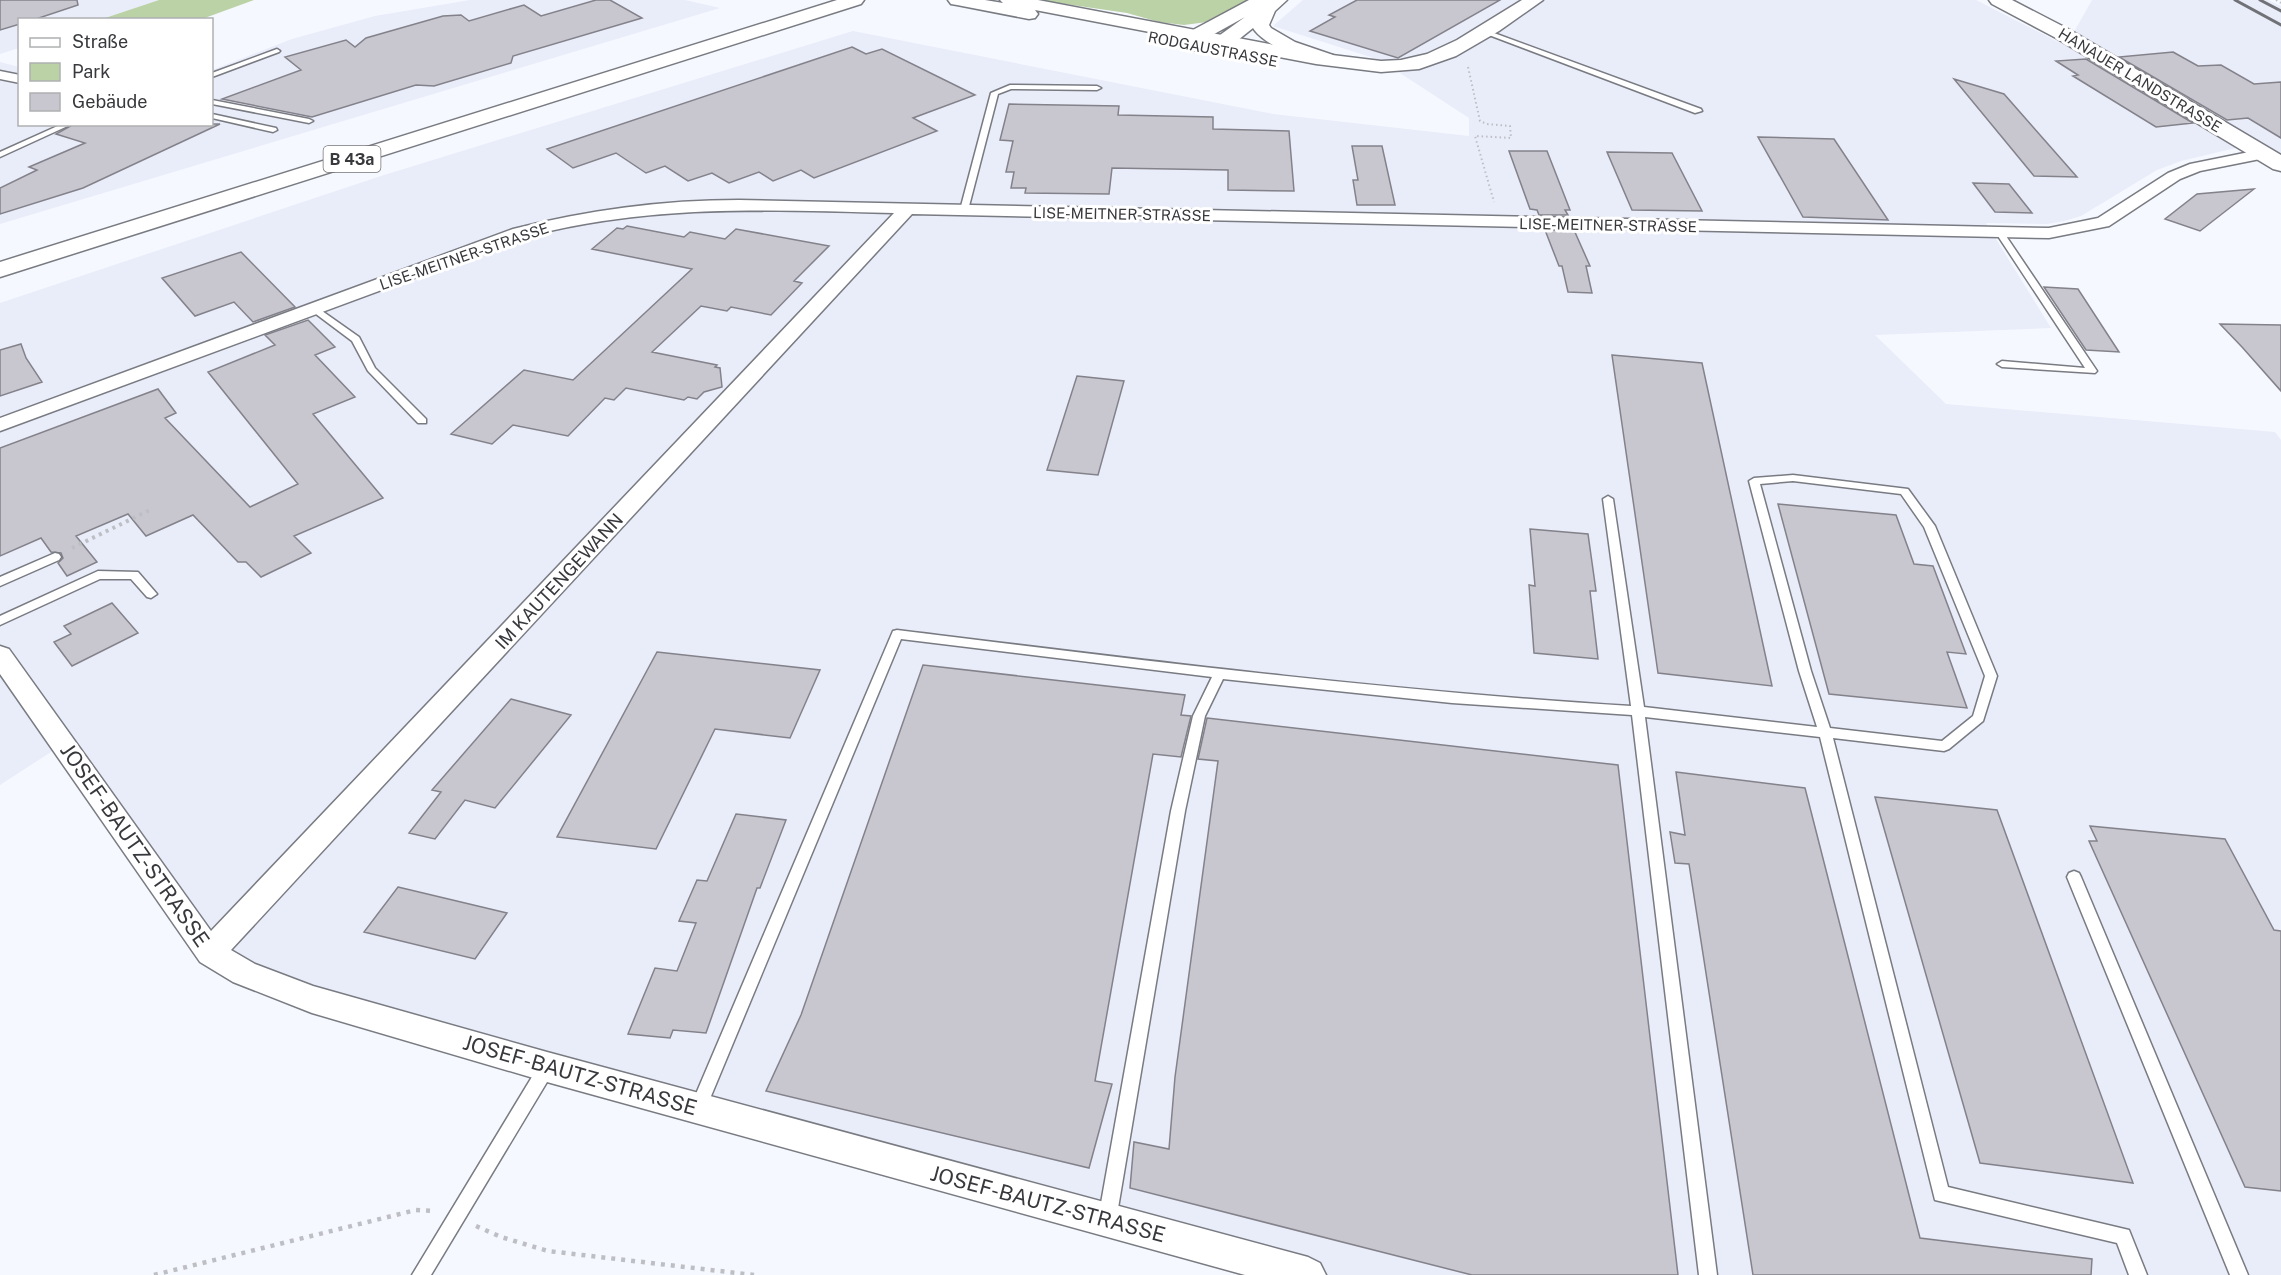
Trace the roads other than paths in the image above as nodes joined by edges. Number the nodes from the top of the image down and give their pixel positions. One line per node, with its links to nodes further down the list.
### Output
1 (814, 0): 28 (main road, B 43a)
2 (855, 0): 29 (main road, B 43a)
3 (957, 0): 9 (main road, RODGAUSTRASSE)
4 (1009, 0): 9 (main road, RODGAUSTRASSE)
5 (1534, 0): 8 (main road, RODGAUSTRASSE)
6 (1998, 0): 24 (main road, HANAUER LANDSTRASSE)
7 (1269, 3): 9 (main road); 10 (main road); 12 (main road)
8 (1474, 38): 9 (main road, RODGAUSTRASSE); 12 (main road, RODGAUSTRASSE); 18 (lane)
9 (1198, 40): 10 (main road)
10 (1226, 40): 12 (main road, RODGAUSTRASSE)
11 (277, 51): 14 (lane)
12 (1326, 59)
13 (0, 75): 15 (street)
14 (213, 75)
15 (18, 79)
16 (1097, 88): 26 (lane)
17 (213, 102): 20 (lane)
18 (1698, 111)
19 (213, 116): 22 (lane)
20 (309, 121)
21 (65, 126): 23 (lane)
22 (273, 130)
23 (0, 155)
24 (2273, 159): 27 (street, LISE-MEITNER-STRASSE)
25 (908, 209): 26 (street, LISE-MEITNER-STRASSE); 30 (street, LISE-MEITNER-STRASSE); 44 (street, IM KAUTENGEWANN)
26 (964, 210): 27 (street, LISE-MEITNER-STRASSE)
27 (2000, 233): 31 (lane)
28 (0, 253)
29 (0, 270)
30 (315, 309): 32 (lane); 33 (street, LISE-MEITNER-STRASSE)
31 (2002, 364)
32 (422, 421)
33 (0, 425)
34 (1608, 499): 41 (lane)
35 (55, 557): 36 (lane)
36 (0, 582)
37 (152, 594): 38 (lane)
38 (0, 621)
39 (0, 655): 44 (street, JOSEF-BAUTZ-STRASSE)
40 (1220, 673): 41 (lane); 46 (lane); 47 (lane)
41 (1638, 711): 42 (lane); 50 (lane)
42 (1825, 732): 42 (lane); 51 (lane)
43 (2074, 877): 52 (lane)
44 (210, 953): 45 (street, JOSEF-BAUTZ-STRASSE)
45 (547, 1067): 46 (street, JOSEF-BAUTZ-STRASSE); 48 (lane)
46 (698, 1108): 47 (street, JOSEF-BAUTZ-STRASSE)
47 (1107, 1220): 49 (street, JOSEF-BAUTZ-STRASSE)
48 (421, 1275)
49 (1308, 1275)
50 (1708, 1275)
51 (2138, 1275)
52 (2239, 1275)

